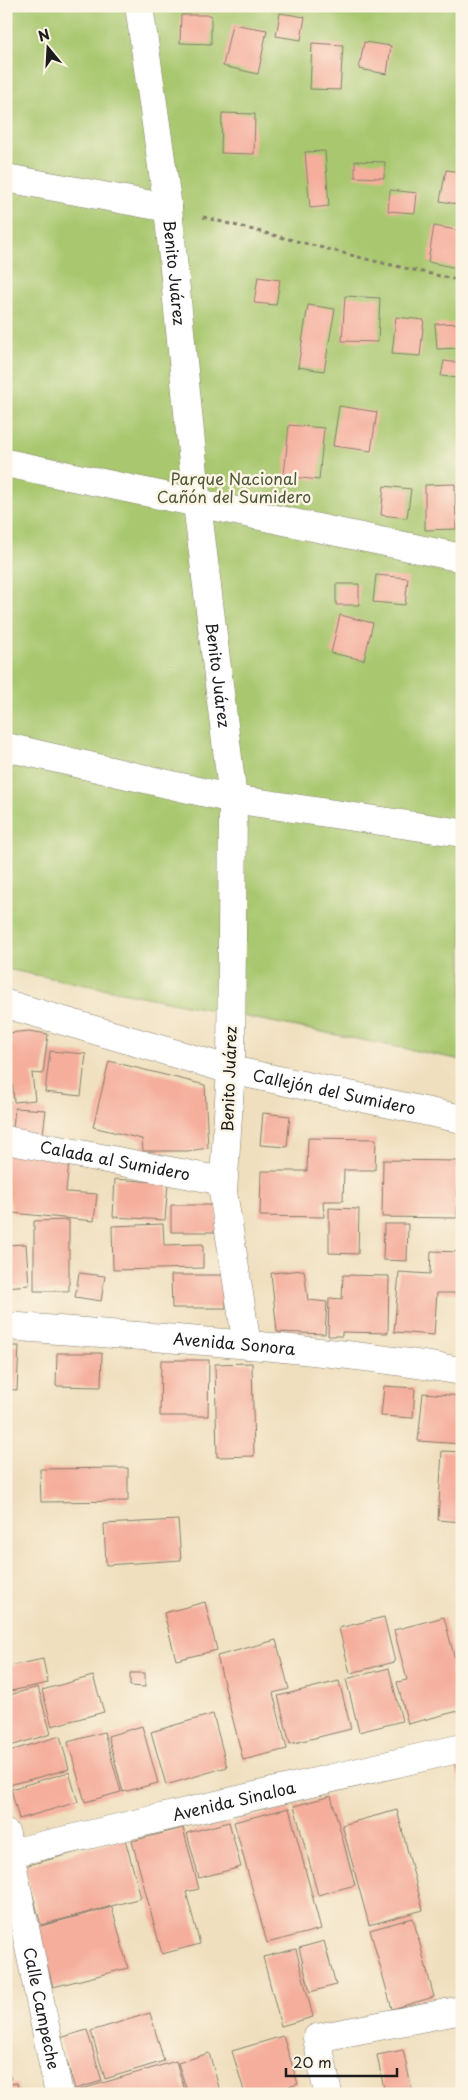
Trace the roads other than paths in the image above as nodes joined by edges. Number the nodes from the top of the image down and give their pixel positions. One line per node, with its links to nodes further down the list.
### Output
1 (139, 6): 3 (street, Benito Juárez)
2 (6, 178): 3 (street)
3 (168, 208): 5 (street, Benito Juárez)
4 (6, 463): 5 (street)
5 (197, 504): 6 (street); 8 (street, Benito Juárez)
6 (462, 558)
7 (6, 747): 8 (street)
8 (233, 799): 9 (street); 11 (street, Benito Juárez)
9 (462, 832)
10 (6, 1004): 11 (street, Callejón del Sumidero)
11 (231, 1070): 12 (street, Callejón del Sumidero); 14 (street, Benito Juárez)
12 (462, 1119)
13 (6, 1140): 14 (street, Calada al Sumidero)
14 (223, 1181): 16 (street, Benito Juárez)
15 (6, 1326): 16 (street, Avenida Sonora)
16 (247, 1345): 17 (street, Avenida Sonora)
17 (462, 1371)
18 (462, 1748): 19 (street, Avenida Sinaloa)
19 (8, 1848): 21 (street, Calle Campeche)
20 (462, 2010): 22 (street)
21 (58, 2094)
22 (328, 2094)

